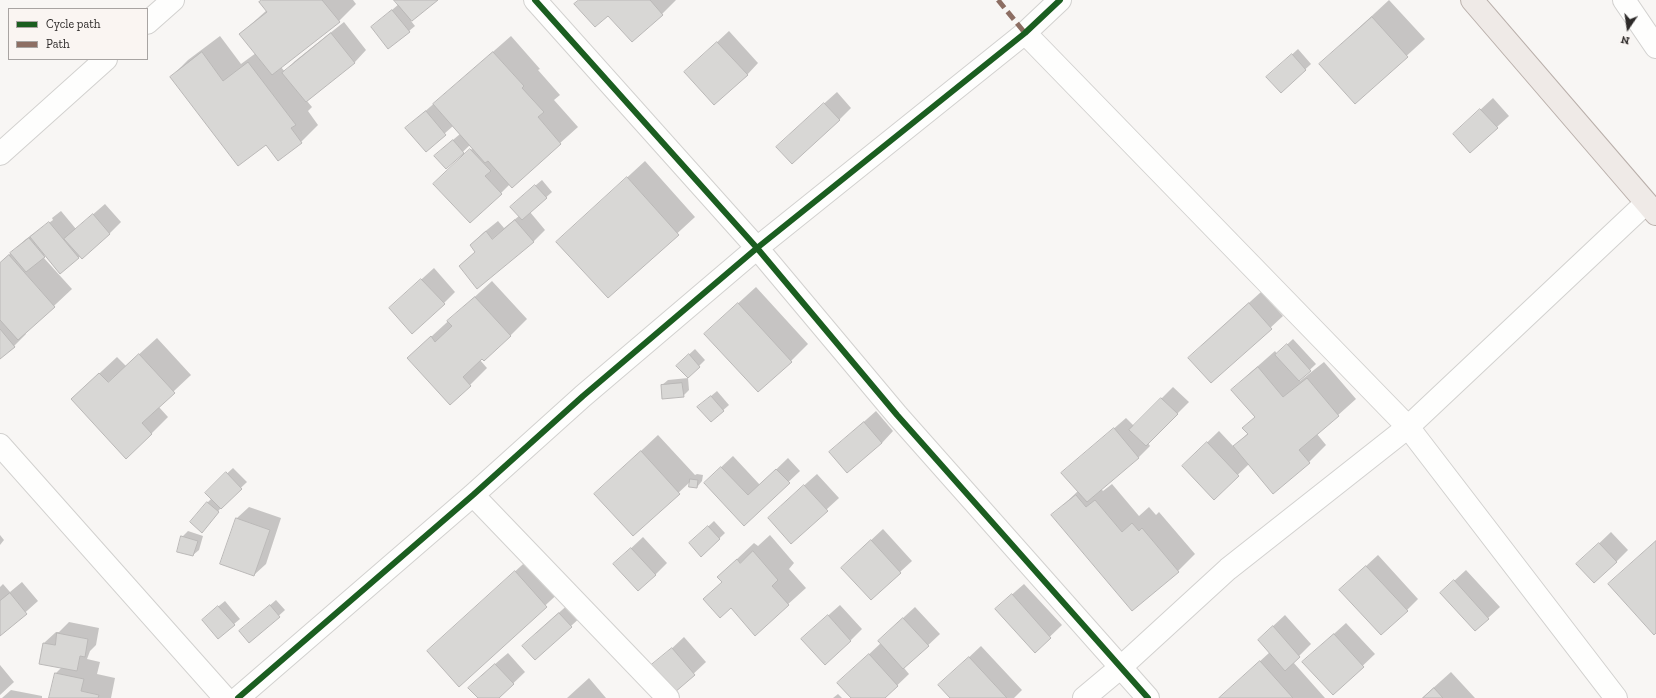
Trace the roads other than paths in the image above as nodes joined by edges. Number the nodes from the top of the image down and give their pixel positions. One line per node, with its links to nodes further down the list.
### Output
1 (173, 0): 6 (street)
2 (535, 0): 12 (street)
3 (1060, 0): 7 (street)
4 (1472, 0): 11 (main road)
5 (1624, 0): 8 (street)
6 (148, 22)
7 (1025, 33): 12 (street); 13 (street)
8 (1656, 47)
9 (105, 60): 10 (street)
10 (0, 154)
11 (1651, 209): 13 (street)
12 (757, 248): 15 (street); 16 (street)
13 (1408, 427): 16 (street); 22 (street)
14 (0, 444): 17 (street)
15 (473, 495): 18 (street); 19 (street)
16 (1121, 667): 20 (street); 21 (street)
17 (225, 698)
18 (238, 698)
19 (668, 698)
20 (1084, 698)
21 (1148, 698)
22 (1616, 698)

